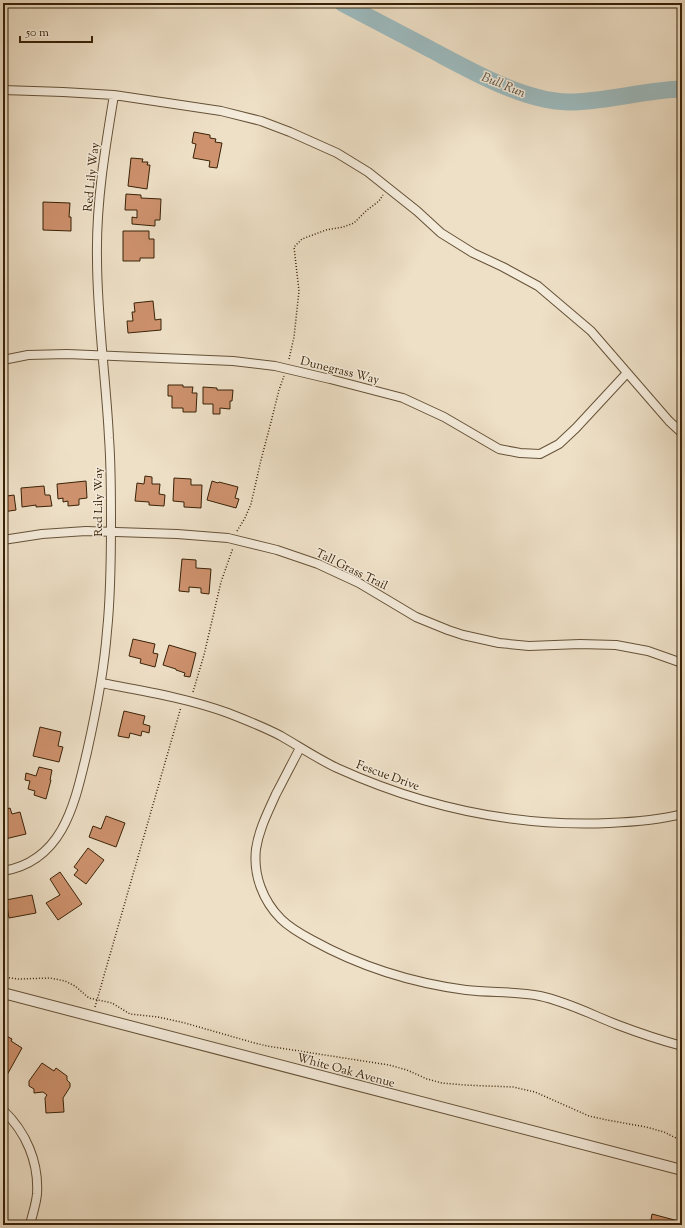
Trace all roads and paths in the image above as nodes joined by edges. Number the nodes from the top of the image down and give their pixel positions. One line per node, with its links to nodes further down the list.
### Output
1 (3, 90): 2 (street)
2 (114, 95): 3 (street); 4 (street, Red Lily Way)
3 (388, 189): 6 (path); 7 (street)
4 (103, 356): 5 (street, Dunegrass Way); 6 (street, Dunegrass Way); 9 (street, Red Lily Way)
5 (3, 360)
6 (287, 369): 7 (street, Dunegrass Way); 11 (path)
7 (627, 373): 8 (street)
8 (682, 433)
9 (111, 531): 10 (street, Tall Grass Trail); 11 (street, Tall Grass Trail); 13 (street, Red Lily Way)
10 (3, 540)
11 (235, 540): 12 (street, Tall Grass Trail); 14 (path)
12 (682, 663)
13 (101, 683): 14 (street, Fescue Drive); 17 (street, Red Lily Way)
14 (187, 701): 15 (street, Fescue Drive); 20 (path)
15 (300, 748): 16 (street, Fescue Drive); 22 (street)
16 (682, 814)
17 (3, 871)
18 (3, 977): 20 (path)
19 (3, 993): 21 (street, White Oak Avenue)
20 (97, 1000): 21 (path); 24 (path)
21 (92, 1016): 25 (street, White Oak Avenue)
22 (682, 1046)
23 (3, 1110): 26 (street)
24 (682, 1141)
25 (682, 1170)
26 (30, 1225)

